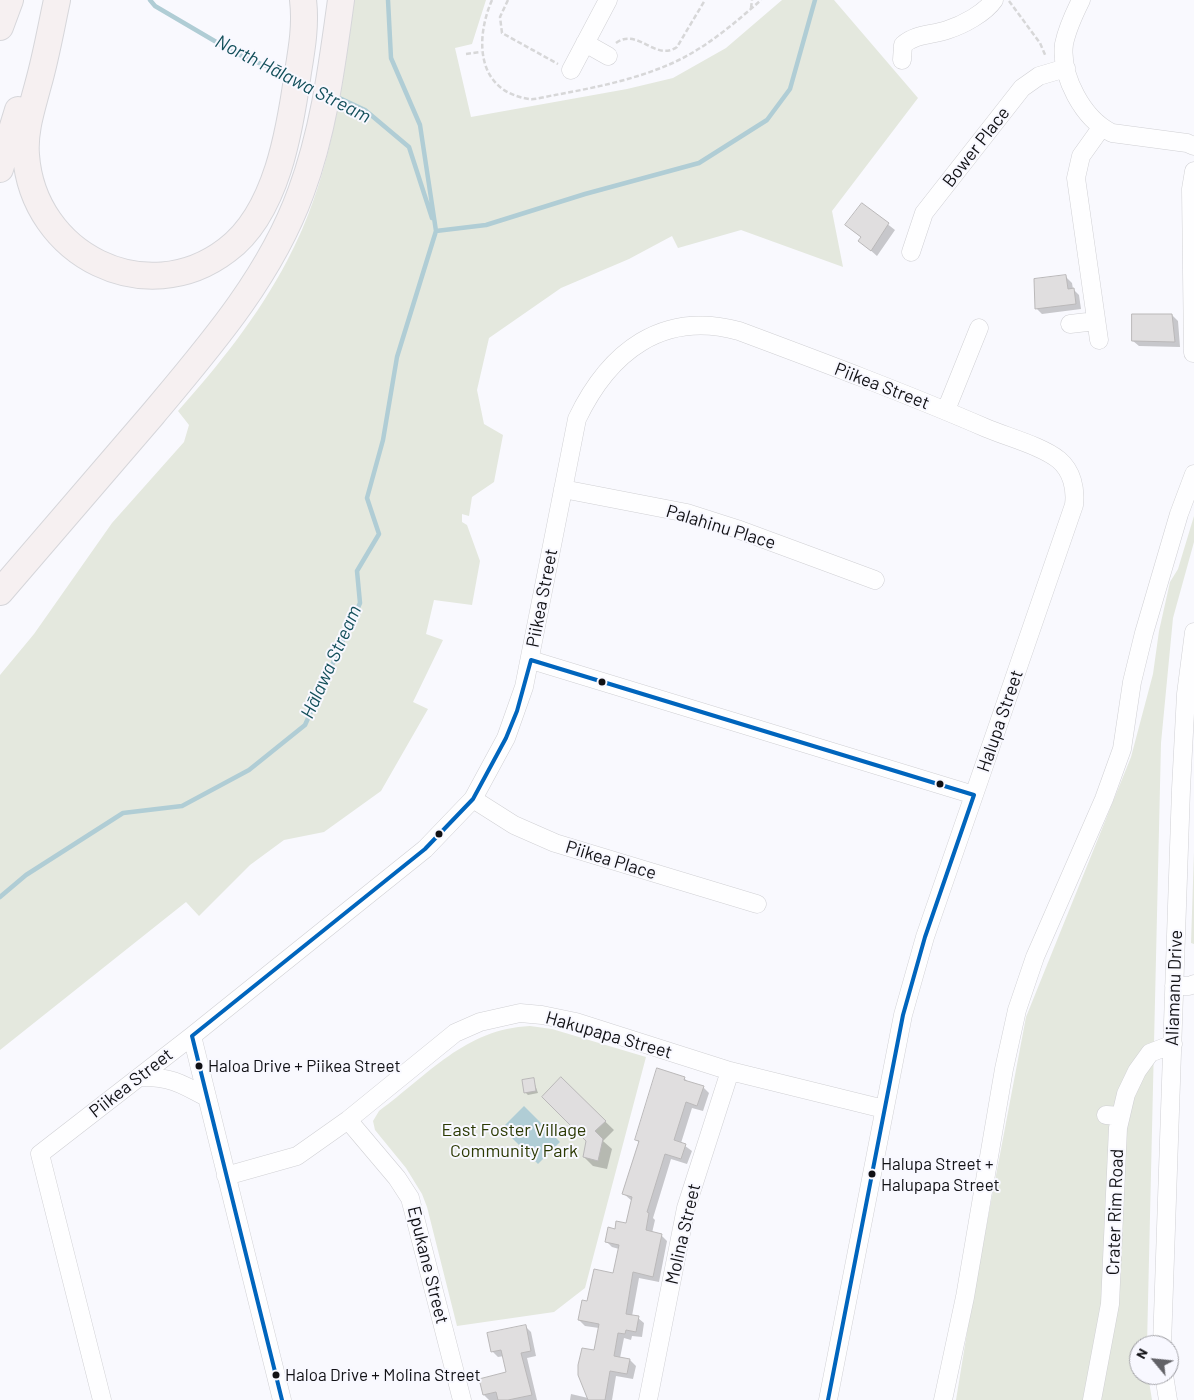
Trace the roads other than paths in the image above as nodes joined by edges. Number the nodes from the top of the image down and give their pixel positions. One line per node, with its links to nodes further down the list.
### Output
1 (10, 0): 8 (highway)
2 (56, 0): 3 (highway); 16 (highway)
3 (303, 0)
4 (341, 0): 29 (highway)
5 (608, 0): 9 (street)
6 (994, 0): 11 (street)
7 (1081, 0): 13 (street)
8 (0, 27)
9 (585, 43): 10 (street); 12 (street)
10 (608, 56)
11 (902, 60)
12 (571, 70)
13 (1058, 70): 14 (street); 18 (street, Bower Place)
14 (1101, 128): 15 (street); 19 (street)
15 (1194, 146)
16 (0, 169)
17 (1194, 171): 22 (street)
18 (912, 252)
19 (1096, 321): 20 (street); 23 (street)
20 (1070, 324)
21 (979, 328): 25 (street)
22 (1193, 334): 24 (street)
23 (1099, 340)
24 (1192, 354)
25 (946, 410): 27 (street, Piikea Street); 32 (street, Halupa Street)
26 (1194, 474): 52 (street)
27 (562, 489): 28 (street, Palahinu Place); 31 (street, Piikea Street)
28 (875, 580)
29 (0, 592)
30 (1194, 632): 36 (street, Aliamanu Drive)
31 (530, 660): 32 (street); 33 (street, Piikea Street)
32 (974, 795): 42 (street, Halupa Street)
33 (473, 799): 34 (street, Piikea Place); 37 (street, Piikea Street)
34 (757, 904)
35 (1194, 984): 36 (street)
36 (1174, 986): 38 (street, Aliamanu Drive)
37 (192, 1036): 40 (street, Piikea Street); 41 (street)
38 (1172, 1044): 45 (street, Aliamanu Drive); 53 (street, Crater Rim Road)
39 (730, 1070): 42 (street, Hakupapa Street); 43 (street, Hakupapa Street); 50 (street, Molina Street)
40 (139, 1077): 41 (street); 47 (street, Piikea Street)
41 (206, 1097): 44 (street)
42 (884, 1109): 51 (street, Halupa Street)
43 (348, 1120): 44 (street, Hakupapa Street); 49 (street, Epukane Street)
44 (226, 1176): 48 (street)
45 (1162, 1335)
46 (1166, 1385): 54 (street)
47 (102, 1400)
48 (282, 1400)
49 (462, 1400)
50 (648, 1400)
51 (828, 1400)
52 (943, 1400)
53 (1092, 1400)
54 (1168, 1400)

